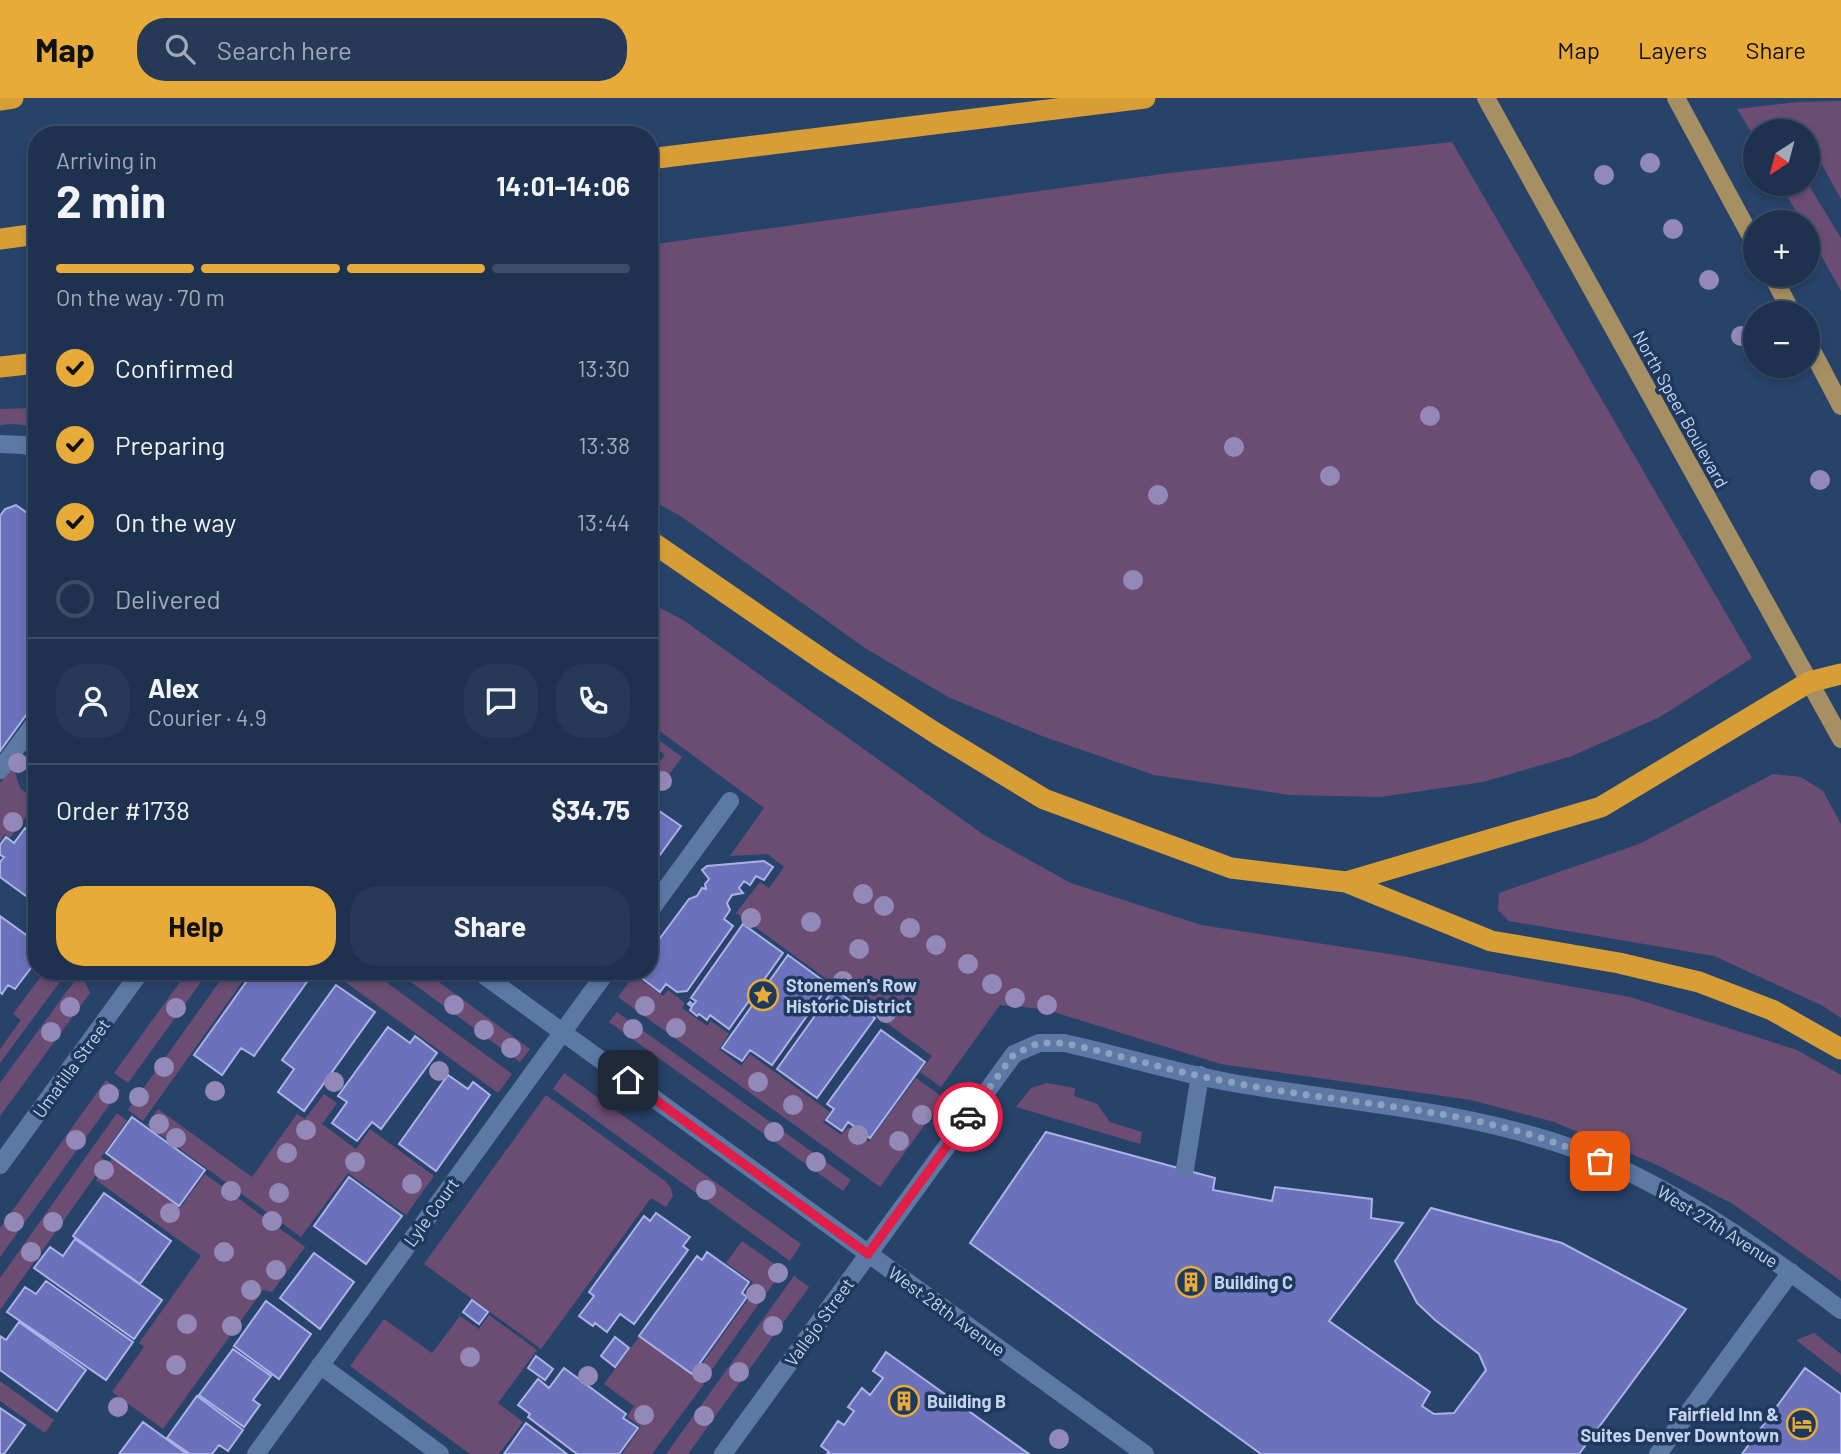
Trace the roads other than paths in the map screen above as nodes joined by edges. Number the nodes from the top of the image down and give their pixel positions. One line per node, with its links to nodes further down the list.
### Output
1 (13, 98): 5 (highway)
2 (1145, 98): 6 (highway)
3 (1486, 98): 18 (main road, North Speer Boulevard)
4 (1676, 98): 7 (main road)
5 (0, 100)
6 (658, 158)
7 (1743, 220)
8 (28, 235): 9 (highway)
9 (0, 239)
10 (28, 364): 12 (highway)
11 (1820, 366): 13 (main road)
12 (0, 367)
13 (1841, 406)
14 (0, 444): 15 (street)
15 (28, 446)
16 (658, 546): 23 (highway)
17 (1841, 674): 18 (highway)
18 (1809, 682): 20 (main road, North Speer Boulevard); 23 (highway)
19 (28, 732): 21 (street)
20 (1841, 739)
21 (0, 770)
22 (730, 801): 24 (street)
23 (1346, 882): 29 (highway)
24 (658, 900)
25 (134, 980): 32 (street, Umatilla Street)
26 (490, 980): 28 (street, West 28th Avenue)
27 (600, 980): 28 (street, Lyle Court)
28 (562, 1032): 34 (street, West 28th Avenue); 37 (street, Lyle Court)
29 (1841, 1049)
30 (1014, 1054): 31 (street, West 27th Avenue); 34 (street, Vallejo Street)
31 (1200, 1075): 33 (street); 35 (street, West 27th Avenue)
32 (0, 1165)
33 (1185, 1169)
34 (868, 1254): 40 (street, Vallejo Street); 41 (street, West 28th Avenue)
35 (1791, 1272): 36 (street, West 27th Avenue); 42 (street)
36 (1841, 1310)
37 (320, 1365): 38 (street, Lyle Court); 39 (street)
38 (256, 1454)
39 (440, 1454)
40 (723, 1454)
41 (1145, 1454)
42 (1658, 1454)

